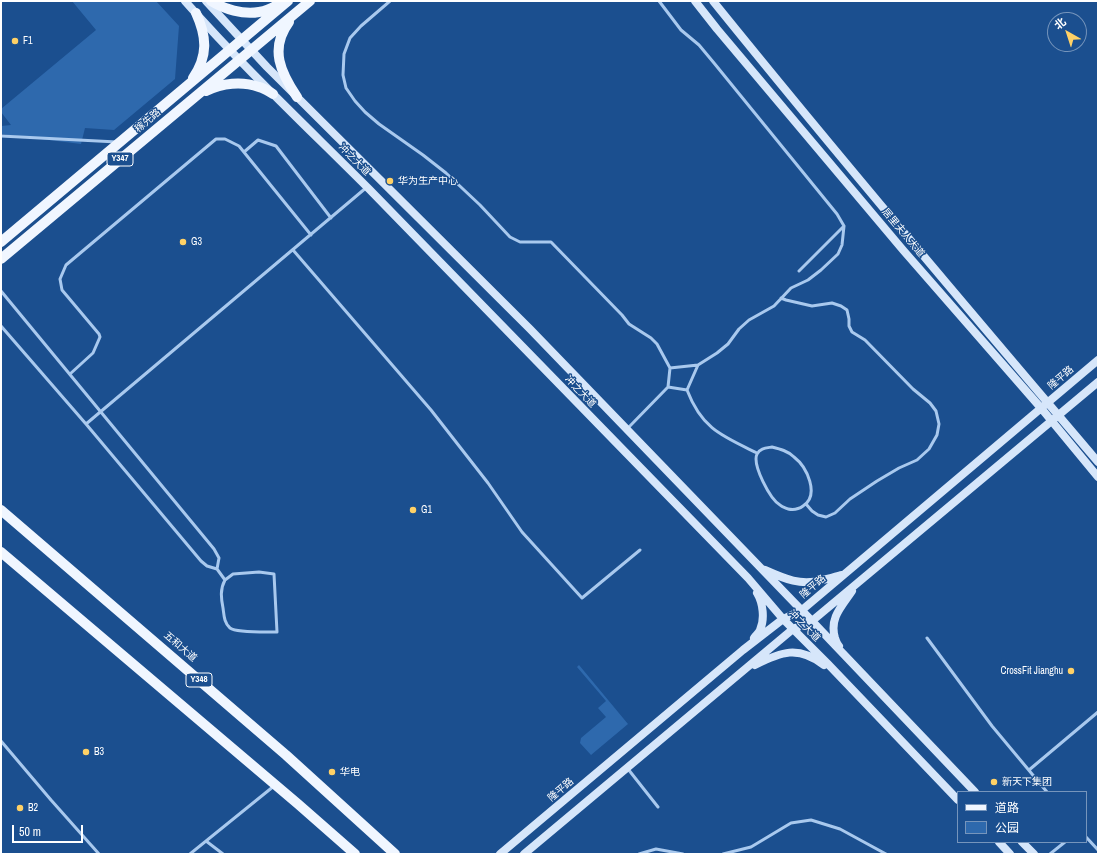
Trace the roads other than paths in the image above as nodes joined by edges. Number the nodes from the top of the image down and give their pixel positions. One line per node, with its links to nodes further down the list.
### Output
1 (185, 1): 11 (main road, 冲之大道)
2 (206, 1): 13 (main road, 冲之大道)
3 (210, 1): 4 (main road)
4 (285, 1)
5 (288, 1): 13 (main road, 稼先路 / Y347)
6 (310, 1): 12 (main road, 稼先路 / Y347)
7 (390, 1): 37 (lane)
8 (659, 1): 26 (lane)
9 (695, 1): 43 (main road, 居里夫人大道)
10 (713, 1): 42 (main road, 居里夫人大道)
11 (196, 13): 14 (main road, 冲之大道); 17 (main road)
12 (295, 13): 15 (main road, 稼先路 / Y347); 19 (main road)
13 (241, 40): 14 (main road, 稼先路 / Y347); 15 (main road, 冲之大道)
14 (230, 50): 16 (main road, 冲之大道); 17 (main road, 稼先路 / Y347)
15 (251, 50): 16 (main road, 稼先路 / Y347); 19 (main road, 冲之大道)
16 (240, 60): 18 (main road, 冲之大道); 20 (main road, 稼先路 / Y347)
17 (189, 85): 22 (main road, 稼先路 / Y347)
18 (273, 94): 20 (main road); 24 (main road, 冲之大道)
19 (297, 97): 48 (main road, 冲之大道)
20 (194, 98): 30 (main road, 稼先路 / Y347)
21 (1, 136): 22 (lane)
22 (120, 142): 28 (main road, 稼先路 / Y347)
23 (244, 152): 25 (lane); 27 (lane); 38 (lane)
24 (367, 187): 25 (lane); 59 (main road, 冲之大道)
25 (331, 218): 27 (lane)
26 (844, 226): 31 (lane); 33 (lane)
27 (311, 235): 29 (lane)
28 (1, 242)
29 (293, 250): 44 (lane); 54 (lane)
30 (1, 259)
31 (799, 272)
32 (1, 291): 38 (lane)
33 (781, 298): 36 (lane); 52 (lane)
34 (1, 326): 47 (lane)
35 (1098, 360): 42 (main road, 隆平路)
36 (698, 365): 37 (lane); 41 (lane)
37 (670, 368): 40 (lane)
38 (70, 374): 44 (lane)
39 (1098, 382): 45 (main road)
40 (668, 387): 41 (lane); 48 (lane)
41 (687, 390): 49 (lane)
42 (1047, 402): 43 (main road, 隆平路); 45 (main road, 居里夫人大道)
43 (1041, 408): 46 (main road, 居里夫人大道); 58 (main road, 隆平路)
44 (101, 411): 47 (lane); 56 (lane)
45 (1058, 415): 46 (main road); 50 (main road, 居里夫人大道)
46 (1051, 421): 51 (main road, 居里夫人大道); 61 (main road)
47 (86, 424): 56 (lane)
48 (627, 428): 57 (main road, 冲之大道)
49 (757, 453): 52 (lane); 52 (lane)
50 (1098, 462)
51 (1098, 477)
52 (806, 504)
53 (1, 510): 90 (main road, 五和大道 / Y348)
54 (640, 550)
55 (1, 552): 75 (main road)
56 (217, 568): 60 (lane)
57 (761, 568): 58 (main road); 62 (main road, 冲之大道)
58 (844, 575): 62 (main road, 隆平路)
59 (748, 578): 63 (main road, 冲之大道); 67 (main road)
60 (225, 580): 60 (lane)
61 (858, 582): 64 (main road); 68 (main road)
62 (802, 610): 63 (main road, 隆平路); 64 (main road, 冲之大道)
63 (783, 619): 65 (main road, 冲之大道); 67 (main road, 隆平路)
64 (812, 621): 65 (main road); 68 (main road, 冲之大道)
65 (793, 629): 69 (main road); 70 (main road, 冲之大道)
66 (927, 638): 74 (lane)
67 (743, 650): 91 (main road, 隆平路)
68 (852, 663): 76 (main road, 冲之大道)
69 (744, 670): 70 (main road); 73 (main road)
70 (840, 677): 78 (main road, 冲之大道)
71 (1098, 712): 74 (lane)
72 (1, 741): 86 (lane)
73 (627, 768): 79 (lane); 92 (main road)
74 (1029, 770): 77 (lane)
75 (276, 785): 81 (lane); 89 (main road)
76 (974, 791)
77 (1046, 791)
78 (957, 799)
79 (658, 807)
80 (1087, 838): 85 (lane)
81 (206, 841): 87 (lane); 88 (lane)
82 (1000, 843): 97 (main road)
83 (1023, 843): 98 (main road)
84 (1064, 843): 99 (lane)
85 (1098, 850)
86 (99, 854)
87 (190, 854)
88 (223, 854)
89 (355, 854)
90 (395, 854)
91 (500, 854)
92 (524, 854)
93 (639, 854): 94 (lane)
94 (683, 854)
95 (723, 854): 96 (lane)
96 (886, 854)
97 (1010, 854)
98 (1034, 854)
99 (1050, 854)

